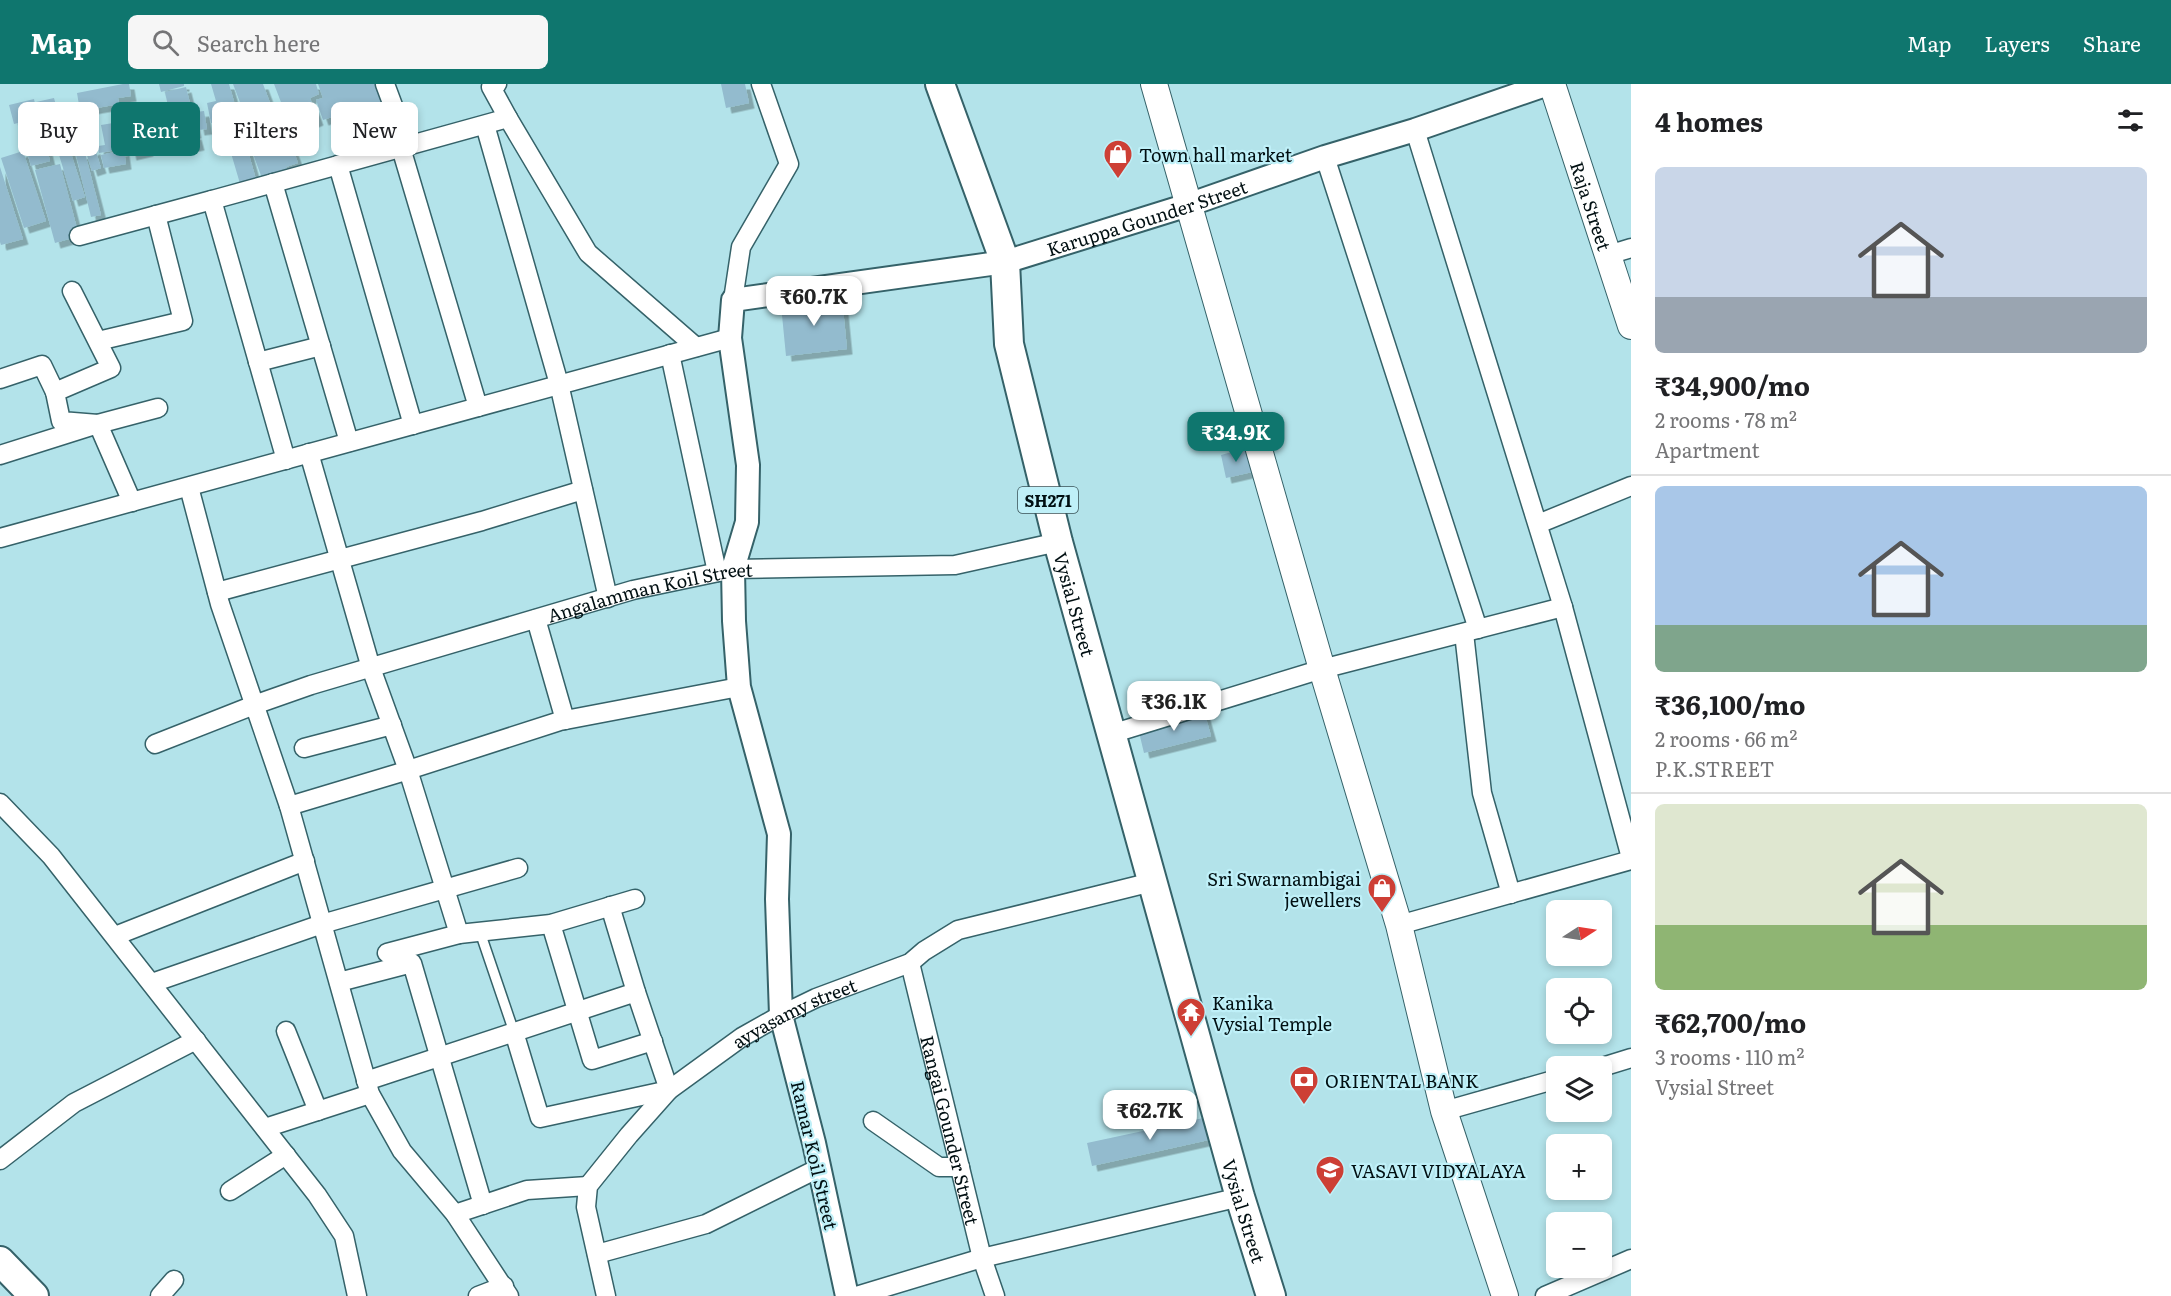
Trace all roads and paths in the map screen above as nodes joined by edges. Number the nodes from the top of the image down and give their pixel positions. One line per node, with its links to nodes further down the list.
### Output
1 (385, 84): 7 (street)
2 (497, 84): 8 (street)
3 (761, 84): 24 (street)
4 (940, 84): 22 (main road, Vysial Street / SH271)
5 (1155, 84): 18 (main road)
6 (1550, 84): 10 (street, Karuppa Gounder Street); 21 (main road, Raja Street)
7 (391, 102)
8 (508, 118): 9 (street); 29 (street)
9 (485, 124): 11 (street); 33 (street)
10 (1415, 130): 14 (street, Karuppa Gounder Street); 47 (street)
11 (418, 143)
12 (372, 156): 15 (street)
13 (408, 156): 35 (street)
14 (1325, 157): 18 (street, Karuppa Gounder Street); 56 (street)
15 (338, 165): 16 (street); 38 (street)
16 (273, 183): 17 (street); 28 (street)
17 (212, 200): 19 (street); 31 (street)
18 (1188, 205): 22 (street, Karuppa Gounder Street); 58 (main road)
19 (156, 215): 20 (street); 27 (street)
20 (80, 236)
21 (1620, 251): 25 (main road, Raja Street)
22 (1005, 262): 24 (street, Karuppa Gounder Street); 49 (main road, Vysial Street / SH271)
23 (72, 291): 27 (street)
24 (733, 300): 26 (street, Ramar Koil Street)
25 (1631, 326)
26 (730, 338): 29 (street); 51 (street, Ramar Koil Street)
27 (98, 341): 34 (street)
28 (321, 346): 31 (street); 39 (street)
29 (696, 347): 30 (street)
30 (670, 354): 33 (street); 51 (street)
31 (258, 362): 42 (street)
32 (0, 379): 34 (street)
33 (559, 384): 35 (street); 45 (street)
34 (55, 392): 37 (street)
35 (478, 406): 38 (street)
36 (158, 408): 37 (street)
37 (98, 424): 41 (street); 46 (street)
38 (413, 424): 39 (street)
39 (349, 442): 40 (street)
40 (309, 453): 42 (street); 50 (street)
41 (0, 455)
42 (286, 460): 44 (street)
43 (1631, 486): 47 (street)
44 (189, 487): 46 (street); 52 (street)
45 (583, 490): 50 (street); 53 (street)
46 (132, 502): 48 (street)
47 (1538, 524): 54 (street)
48 (0, 538)
49 (1058, 542): 51 (street, Angalamman Koil Street); 63 (main road, Vysial Street / SH271)
50 (340, 559): 52 (street); 57 (street)
51 (725, 570): 53 (street, Angalamman Koil Street); 59 (street, Ramar Koil Street)
52 (217, 592): 60 (street)
53 (608, 598): 55 (street, Angalamman Koil Street)
54 (1563, 607): 56 (street); 69 (street)
55 (536, 619): 57 (street, Angalamman Koil Street); 61 (street)
56 (1471, 631): 58 (street); 74 (street)
57 (371, 668): 60 (street, Angalamman Koil Street); 62 (street)
58 (1322, 669): 63 (street); 79 (main road)
59 (740, 687): 61 (street); 89 (street, Ramar Koil Street)
60 (254, 705): 64 (street, Angalamman Koil Street); 68 (street)
61 (565, 720): 66 (street)
62 (392, 725): 65 (street); 66 (street)
63 (1111, 734): 72 (main road, Vysial Street / SH271)
64 (155, 744)
65 (304, 748)
66 (408, 770): 68 (street); 73 (street)
67 (0, 803): 82 (street)
68 (289, 806): 70 (street)
69 (1631, 859): 74 (street)
70 (305, 861): 77 (street); 82 (street)
71 (518, 868): 73 (street)
72 (1152, 882): 84 (street, ayyasamy street); 110 (main road, Vysial Street / SH271)
73 (445, 889): 77 (street); 81 (street)
74 (1511, 894): 79 (street)
75 (635, 899): 76 (street)
76 (610, 906): 78 (street); 87 (street)
77 (322, 924): 85 (street); 86 (street)
78 (551, 924): 80 (street); 88 (street)
79 (1399, 925): 101 (main road)
80 (480, 932): 81 (street); 91 (lane)
81 (459, 934): 83 (street)
82 (115, 936): 86 (street)
83 (387, 953)
84 (910, 963): 89 (street, ayyasamy street); 106 (street, Rangai Gounder Street)
85 (339, 982): 94 (street); 98 (street)
86 (152, 983): 92 (street)
87 (636, 992): 88 (street); 93 (street)
88 (577, 1011): 91 (street); 93 (street)
89 (780, 1015): 99 (street, ayyasamy street); 107 (street, Ramar Koil Street)
90 (286, 1031): 100 (street)
91 (514, 1032): 94 (street); 99 (street)
92 (196, 1040): 103 (street); 105 (street)
93 (653, 1041): 99 (street)
94 (438, 1056): 98 (street); 111 (street)
95 (1631, 1058): 96 (street)
96 (1612, 1063)
97 (1546, 1082): 101 (street)
98 (368, 1087): 100 (street); 112 (street)
99 (669, 1090): 108 (street, ayyasamy street)
100 (318, 1111): 103 (street)
101 (1444, 1111): 128 (main road)
102 (873, 1122): 106 (street)
103 (265, 1128): 104 (street)
104 (286, 1155): 109 (street); 121 (street)
105 (0, 1160)
106 (960, 1167): 114 (street, Rangai Gounder Street)
107 (819, 1168): 113 (street); 124 (street, Ramar Koil Street)
108 (588, 1186): 111 (street); 113 (street)
109 (230, 1191)
110 (1240, 1197): 114 (street); 127 (main road, Vysial Street / SH271)
111 (483, 1205): 112 (street)
112 (454, 1214): 118 (street)
113 (597, 1254): 123 (street)
114 (982, 1258): 125 (street); 126 (street, Rangai Gounder Street)
115 (1631, 1259): 129 (street)
116 (0, 1261): 119 (main road)
117 (174, 1280): 120 (street)
118 (507, 1291): 122 (street)
119 (34, 1296)
120 (160, 1296)
121 (357, 1296)
122 (478, 1296)
123 (606, 1296)
124 (847, 1296)
125 (856, 1296)
126 (995, 1296)
127 (1271, 1296)
128 (1505, 1296)
129 (1545, 1296)

